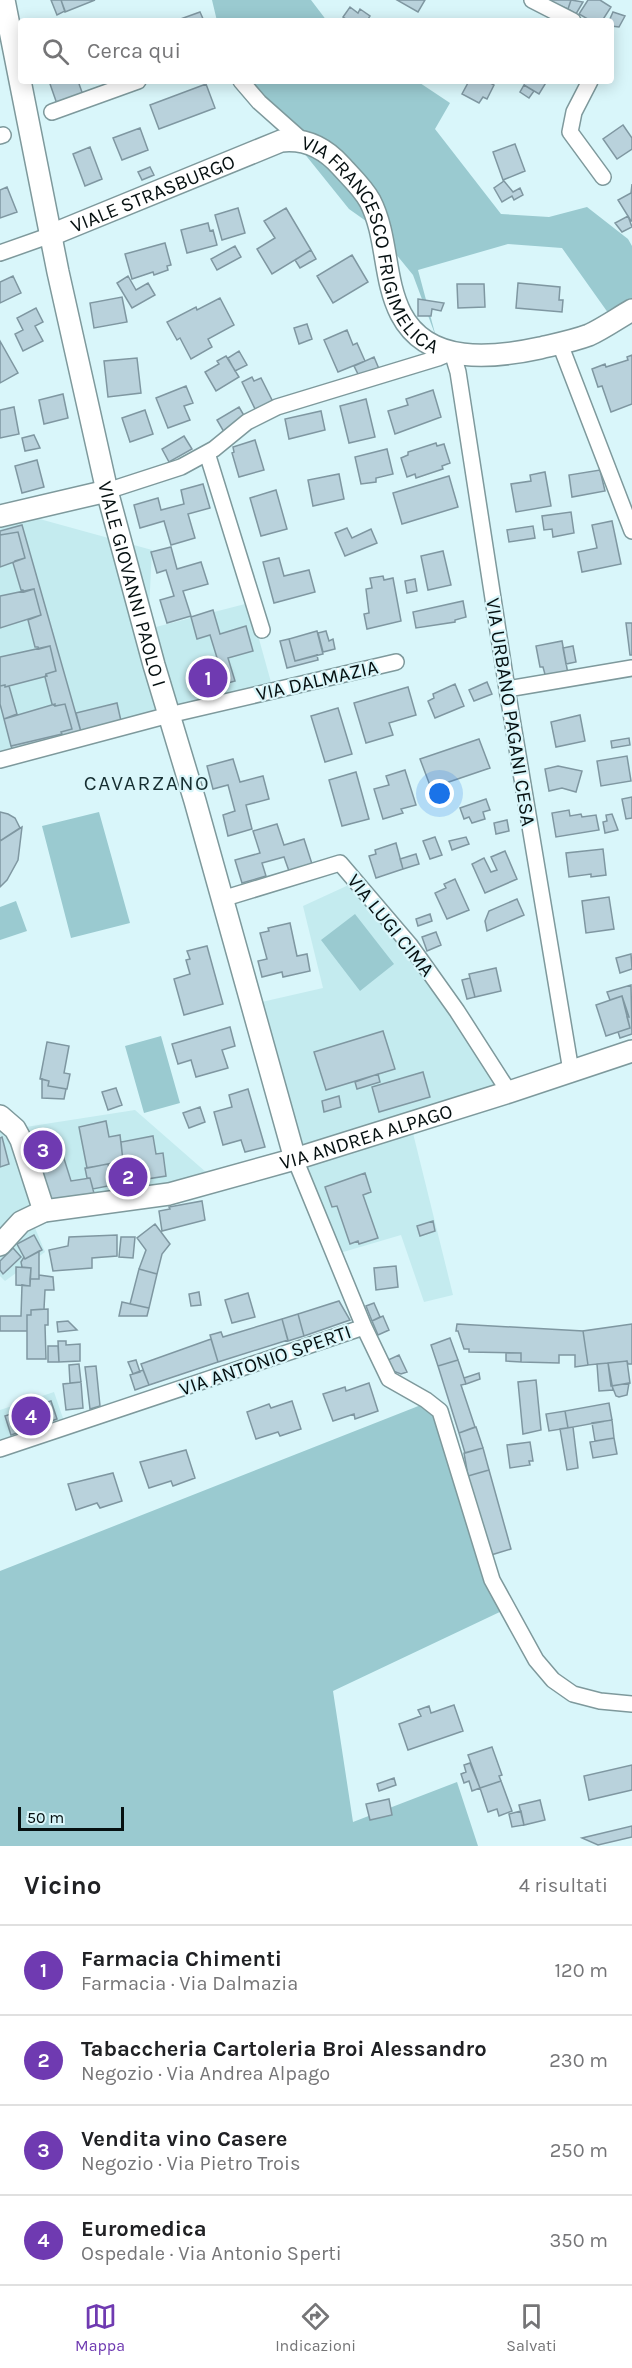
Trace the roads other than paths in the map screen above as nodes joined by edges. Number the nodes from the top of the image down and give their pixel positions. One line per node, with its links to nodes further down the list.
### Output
1 (4, 0): 4 (street, VIALE GIOVANNI PAOLO I)
2 (532, 0): 3 (street)
3 (567, 18)
4 (18, 70)
5 (21, 84): 12 (street, VIALE GIOVANNI PAOLO I)
6 (130, 84): 9 (street)
7 (244, 84): 10 (street, VIA FRANCESCO FRIGIMELICA)
8 (588, 84): 11 (street)
9 (52, 112)
10 (304, 142): 12 (street, VIALE STRASBURGO); 16 (street, VIA FRANCESCO FRIGIMELICA)
11 (603, 177)
12 (51, 235): 13 (street, VIALE STRASBURGO); 18 (street, VIALE GIOVANNI PAOLO I)
13 (0, 253)
14 (632, 310): 15 (street, VIA FRANCESCO FRIGIMELICA)
15 (560, 344): 16 (street, VIA FRANCESCO FRIGIMELICA); 20 (street)
16 (452, 352): 17 (street); 24 (street, VIA URBANO PAGANI CESA)
17 (207, 453): 18 (street); 21 (street)
18 (107, 491): 19 (street); 25 (street, VIALE GIOVANNI PAOLO I)
19 (7, 512)
20 (632, 531)
21 (262, 630)
22 (396, 662): 25 (street, VIA DALMAZIA)
23 (632, 668): 24 (street)
24 (507, 689): 29 (street, VIA URBANO PAGANI CESA)
25 (169, 715): 26 (street, VIA DALMAZIA); 27 (street, VIALE GIOVANNI PAOLO I)
26 (0, 760)
27 (222, 899): 30 (street, VIA LUGI CIMA); 32 (street, VIALE GIOVANNI PAOLO I)
28 (632, 1051): 29 (street, VIA ANDREA ALPAGO)
29 (570, 1071): 30 (street, VIA ANDREA ALPAGO)
30 (509, 1092): 32 (street, VIA ANDREA ALPAGO)
31 (0, 1116): 33 (street)
32 (295, 1159): 33 (street, VIA ANDREA ALPAGO); 35 (street)
33 (44, 1211): 34 (street)
34 (0, 1245)
35 (364, 1327): 36 (street, VIA ANTONIO SPERTI); 37 (street, VIA ANTONIO SPERTI)
36 (0, 1449)
37 (632, 1704)

